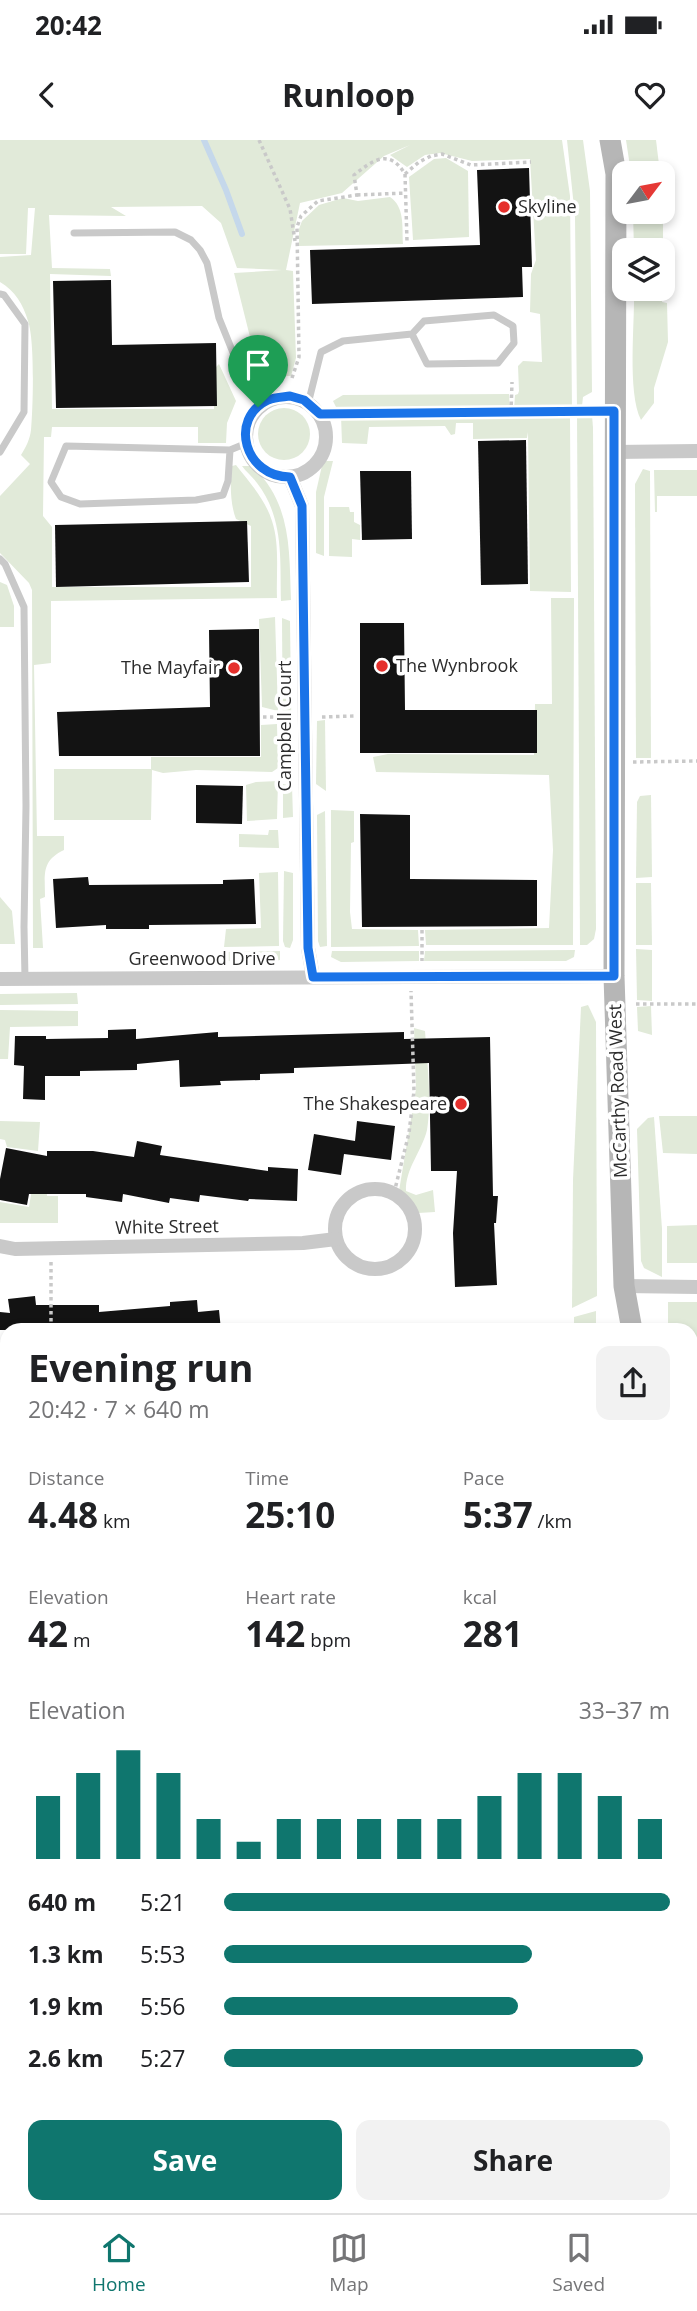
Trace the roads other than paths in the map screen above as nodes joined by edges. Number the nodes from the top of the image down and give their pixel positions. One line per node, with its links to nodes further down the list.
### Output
1 (610, 140): 11 (street, McCarthy Road West)
2 (74, 233): 6 (lane)
3 (0, 294): 10 (lane)
4 (412, 334): 4 (lane); 5 (lane)
5 (308, 404): 6 (street); 12 (street)
6 (258, 407): 7 (street)
7 (247, 443): 8 (lane); 12 (street)
8 (230, 450): 8 (lane)
9 (697, 451): 11 (street)
10 (0, 452)
11 (615, 452): 14 (street, McCarthy Road West)
12 (290, 477): 15 (street, Campbell Court)
13 (0, 559): 17 (lane)
14 (614, 976): 15 (street, Greenwood Drive); 20 (street, McCarthy Road West)
15 (313, 977): 17 (street, Greenwood Drive)
16 (0, 979): 17 (street, Greenwood Drive)
17 (25, 979)
18 (336, 1239): 18 (street); 19 (street, White Street)
19 (0, 1246)
20 (624, 1286): 21 (street); 22 (street, McCarthy Road West); 23 (street, McCarthy Road West)
21 (697, 1287)
22 (618, 1323)
23 (631, 1323)

